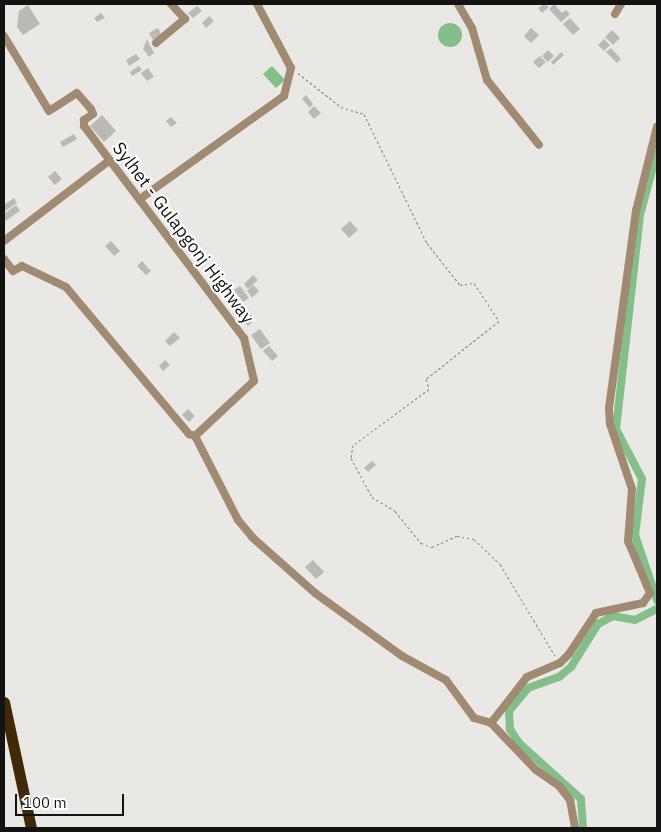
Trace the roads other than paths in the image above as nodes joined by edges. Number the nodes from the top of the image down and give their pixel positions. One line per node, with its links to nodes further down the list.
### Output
1 (172, 4): 7 (street)
2 (257, 4): 11 (street)
3 (458, 4): 9 (street)
4 (621, 4): 5 (street)
5 (615, 14)
6 (4, 36): 10 (street, Sylhet - Gulapgonj Highway)
7 (156, 43)
8 (657, 127): 16 (street)
9 (539, 145)
10 (110, 160): 11 (street, Sylhet - Gulapgonj Highway); 12 (street)
11 (140, 199): 14 (street, Sylhet - Gulapgonj Highway)
12 (4, 241)
13 (4, 259): 14 (street)
14 (195, 436): 16 (street)
15 (4, 702): 17 (highway)
16 (491, 723): 18 (street)
17 (31, 828)
18 (575, 828)

